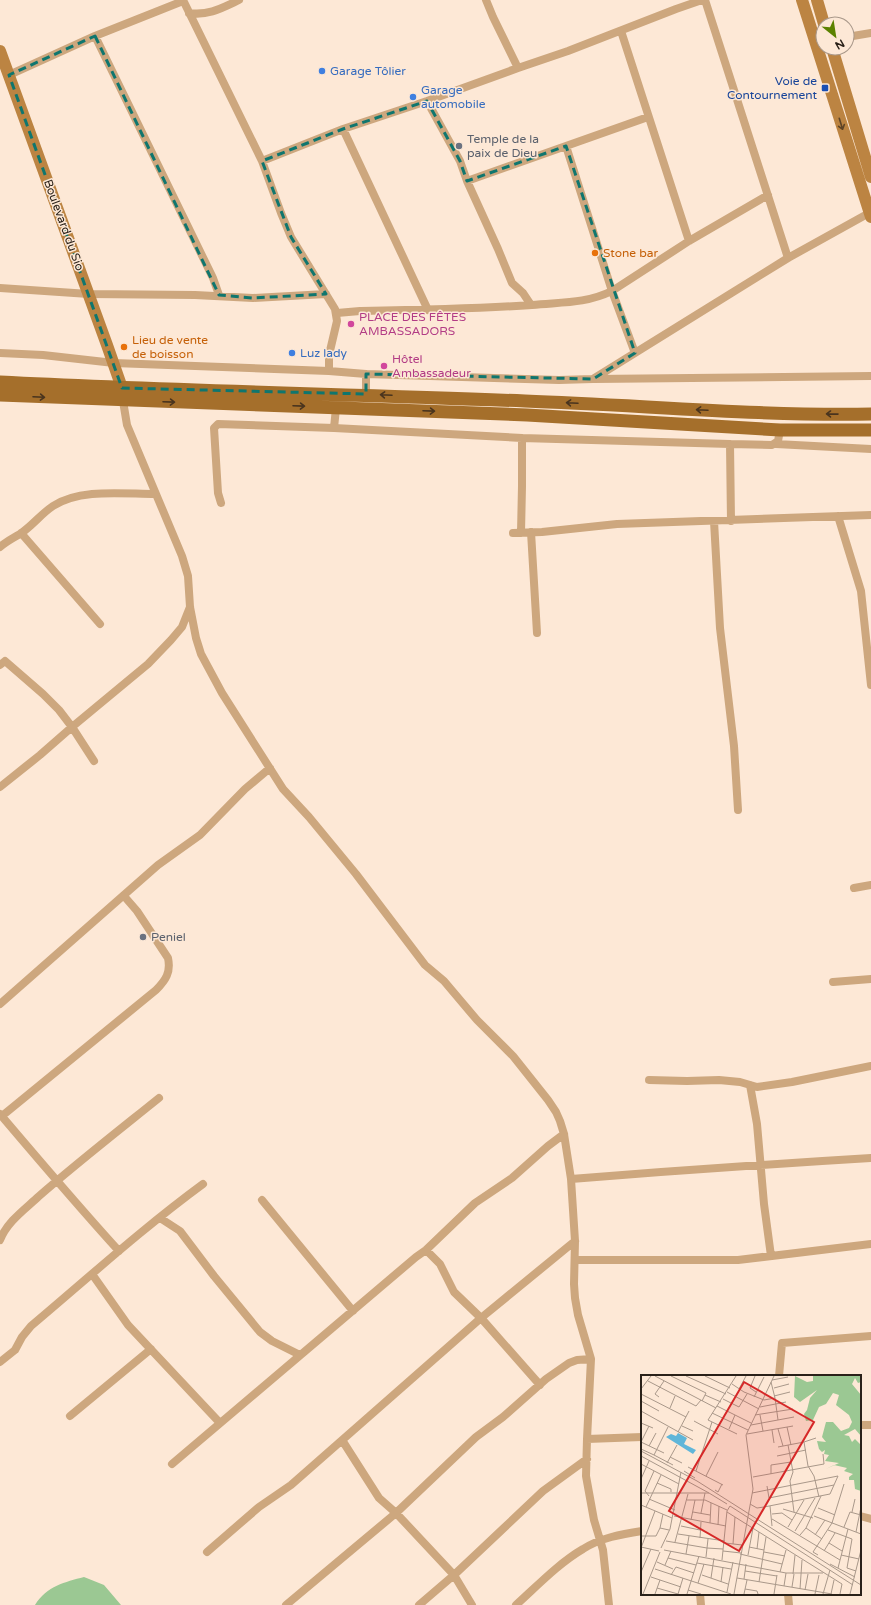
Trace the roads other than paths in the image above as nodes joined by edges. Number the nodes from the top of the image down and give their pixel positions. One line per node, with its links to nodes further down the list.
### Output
1 (183, 0): 7 (street); 11 (street)
2 (238, 0): 7 (street)
3 (486, 0): 15 (street)
4 (704, 0): 9 (street); 24 (street)
5 (802, 0): 25 (main road, one-way to 25)
6 (817, 0): 8 (main road)
7 (189, 13): 21 (street)
8 (822, 16)
9 (620, 31): 15 (street); 18 (street)
10 (871, 33): 12 (street)
11 (96, 36): 16 (street); 32 (street)
12 (855, 36)
13 (0, 51): 16 (main road, Boulevard du Sio)
14 (834, 56): 22 (main road)
15 (518, 68): 17 (street)
16 (9, 75): 30 (main road, Boulevard du Sio)
17 (427, 101): 19 (street); 23 (street)
18 (648, 117): 20 (street); 26 (street)
19 (343, 129): 21 (street); 34 (street)
20 (566, 146): 23 (street); 29 (street)
21 (262, 161): 31 (street)
22 (871, 177)
23 (467, 181): 33 (street)
24 (768, 195): 26 (street); 27 (street)
25 (870, 214): 27 (street)
26 (689, 241): 29 (street)
27 (788, 258): 37 (street)
28 (0, 288): 30 (street)
29 (612, 291): 33 (street); 37 (street)
30 (89, 294): 32 (street); 38 (main road, Boulevard du Sio)
31 (326, 294): 32 (street); 35 (street)
32 (219, 295)
33 (531, 305): 34 (street)
34 (428, 310): 35 (street)
35 (337, 313): 39 (street)
36 (0, 353): 38 (street)
37 (635, 353): 42 (street)
38 (114, 363): 39 (street); 45 (main road, Boulevard du Sio)
39 (329, 370): 40 (street)
40 (366, 374): 42 (street); 44 (street)
41 (871, 376): 42 (street)
42 (593, 379)
43 (0, 382): 45 (main road)
44 (366, 394): 45 (main road); 48 (main road, one-way to 44)
45 (122, 395): 46 (main road, one-way to 45); 47 (main road, one-way to 47); 56 (street)
46 (0, 396)
47 (336, 408): 49 (street); 50 (main road, one-way to 50)
48 (871, 414)
49 (334, 428): 52 (street); 57 (street)
50 (780, 430): 51 (main road); 54 (street)
51 (871, 430)
52 (522, 438): 53 (street); 62 (street)
53 (730, 444): 54 (street); 61 (street)
54 (776, 444): 55 (street)
55 (871, 449)
56 (155, 494): 63 (street); 65 (street)
57 (221, 503)
58 (871, 515): 59 (street)
59 (838, 516): 61 (street); 69 (street)
60 (714, 521): 61 (street); 62 (street); 74 (street)
61 (731, 521)
62 (531, 532): 67 (street)
63 (21, 533): 64 (street); 66 (street)
64 (0, 547)
65 (190, 607): 70 (street); 72 (street)
66 (100, 624)
67 (537, 633)
68 (0, 665): 70 (street)
69 (871, 686)
70 (72, 727): 71 (street); 73 (street)
71 (94, 761)
72 (270, 768): 77 (street); 86 (street)
73 (0, 787)
74 (738, 810)
75 (871, 885): 76 (street)
76 (854, 888)
77 (124, 896): 80 (street); 85 (street)
78 (871, 979): 79 (street)
79 (833, 982)
80 (0, 1004)
81 (871, 1066): 83 (street)
82 (650, 1080): 83 (street)
83 (750, 1085): 88 (street)
84 (159, 1098): 90 (street)
85 (1, 1115): 90 (street)
86 (564, 1134): 89 (street); 97 (street)
87 (871, 1158): 88 (street)
88 (760, 1164): 89 (street); 99 (street)
89 (571, 1179): 95 (street)
90 (58, 1180): 94 (street); 98 (street)
91 (203, 1184): 93 (street)
92 (262, 1200): 102 (street)
93 (160, 1218): 98 (street); 106 (street)
94 (0, 1240)
95 (575, 1241): 100 (street); 103 (street)
96 (871, 1244): 99 (street)
97 (426, 1250): 102 (street); 103 (street)
98 (119, 1251): 101 (street)
99 (772, 1256): 100 (street)
100 (575, 1260): 107 (street)
101 (92, 1274): 105 (street); 108 (street)
102 (353, 1311): 106 (street)
103 (481, 1318): 110 (street); 115 (street)
104 (871, 1336): 109 (street)
105 (151, 1349): 111 (street); 112 (street)
106 (300, 1355): 112 (street)
107 (592, 1359): 110 (street); 114 (street)
108 (0, 1362)
109 (779, 1375)
110 (540, 1385): 118 (street)
111 (70, 1416)
112 (220, 1423): 117 (street)
113 (641, 1437): 114 (street)
114 (587, 1439): 116 (street)
115 (342, 1440): 118 (street); 123 (street)
116 (587, 1459): 122 (street); 124 (street)
117 (172, 1464)
118 (396, 1513): 124 (street); 127 (street)
119 (861, 1516): 120 (street)
120 (871, 1519)
121 (641, 1531): 122 (street)
122 (600, 1541): 130 (street); 131 (street)
123 (207, 1552)
124 (454, 1575): 128 (street); 129 (street)
125 (700, 1595): 132 (street)
126 (788, 1595): 133 (street)
127 (286, 1605)
128 (419, 1605)
129 (472, 1605)
130 (516, 1605)
131 (609, 1605)
132 (701, 1605)
133 (789, 1605)

